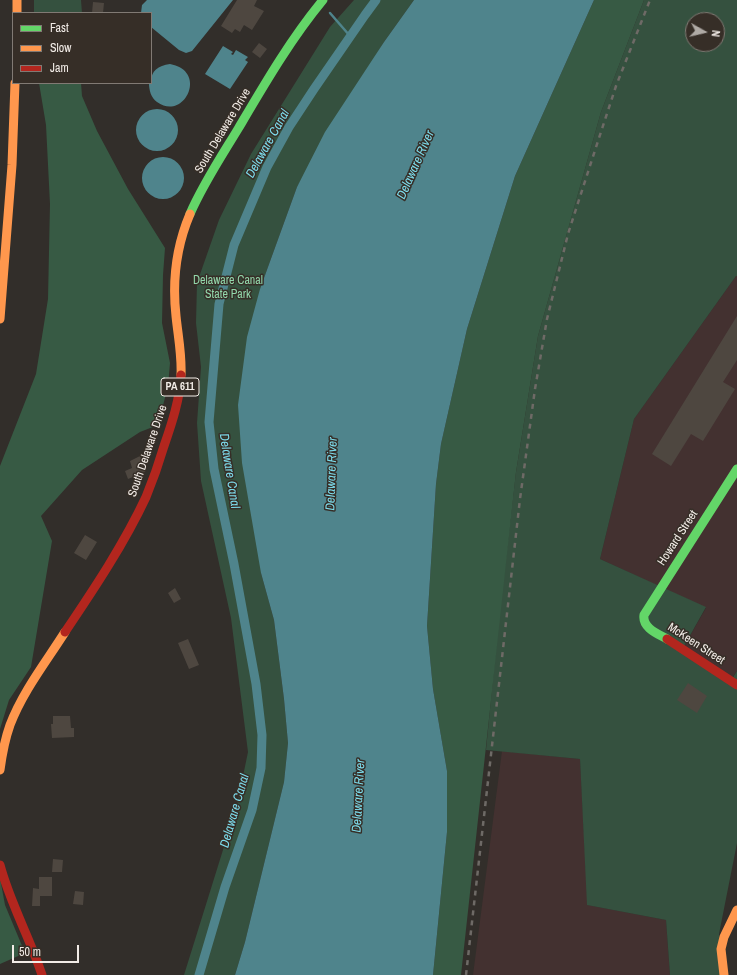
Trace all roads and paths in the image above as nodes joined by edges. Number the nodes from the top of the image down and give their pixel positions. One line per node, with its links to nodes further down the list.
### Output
1 (17, 0): 3 (main road)
2 (323, 0): 9 (main road, South Delaware Drive / PA 611)
3 (17, 12)
4 (15, 84): 5 (main road)
5 (0, 319)
6 (737, 469): 7 (main road, Howard Street)
7 (643, 621): 8 (main road, McKeen Street)
8 (737, 685)
9 (0, 770)
10 (0, 865): 12 (main road)
11 (737, 910): 13 (main road)
12 (42, 975)
13 (724, 975)

